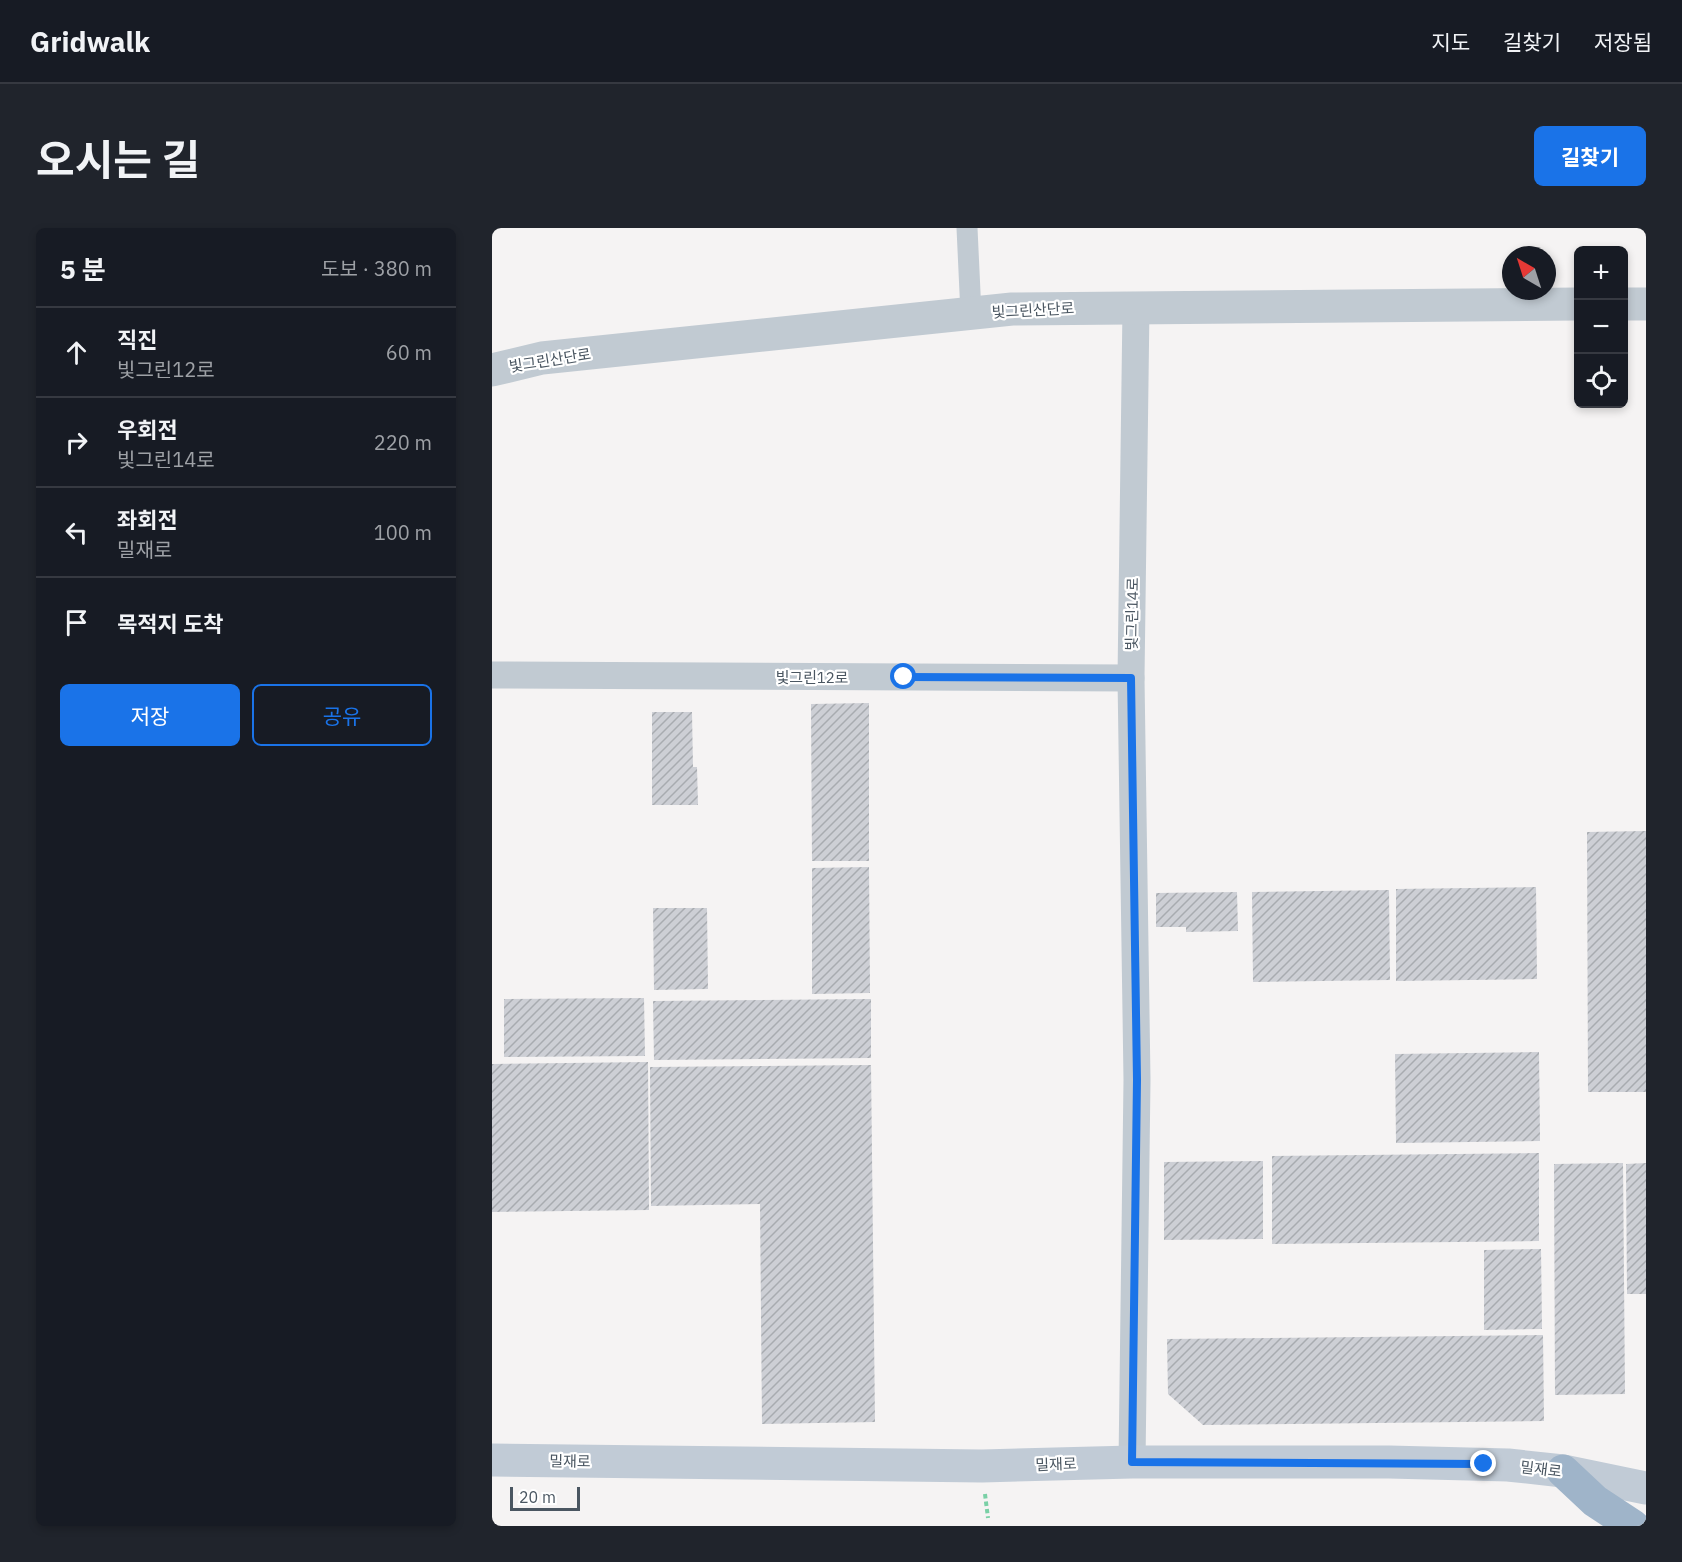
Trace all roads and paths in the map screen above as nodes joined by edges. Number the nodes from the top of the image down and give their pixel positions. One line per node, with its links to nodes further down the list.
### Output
1 (967, 228): 6 (street)
2 (1574, 304): 5 (street, 빛그린산단로)
3 (1628, 304): 4 (street)
4 (1646, 304)
5 (1136, 307): 6 (street, 빛그린산단로); 9 (street, 빛그린14로)
6 (971, 314): 7 (street, 빛그린산단로)
7 (492, 370)
8 (492, 675): 9 (street, 빛그린12로)
9 (1131, 678): 11 (street, 빛그린14로)
10 (492, 1460): 11 (main road, 밀재로)
11 (1132, 1462): 12 (main road, 밀재로)
12 (1563, 1471): 13 (main road, 밀재로); 16 (highway)
13 (1632, 1486)
14 (1646, 1510): 15 (highway)
15 (1646, 1525)
16 (1633, 1526)

